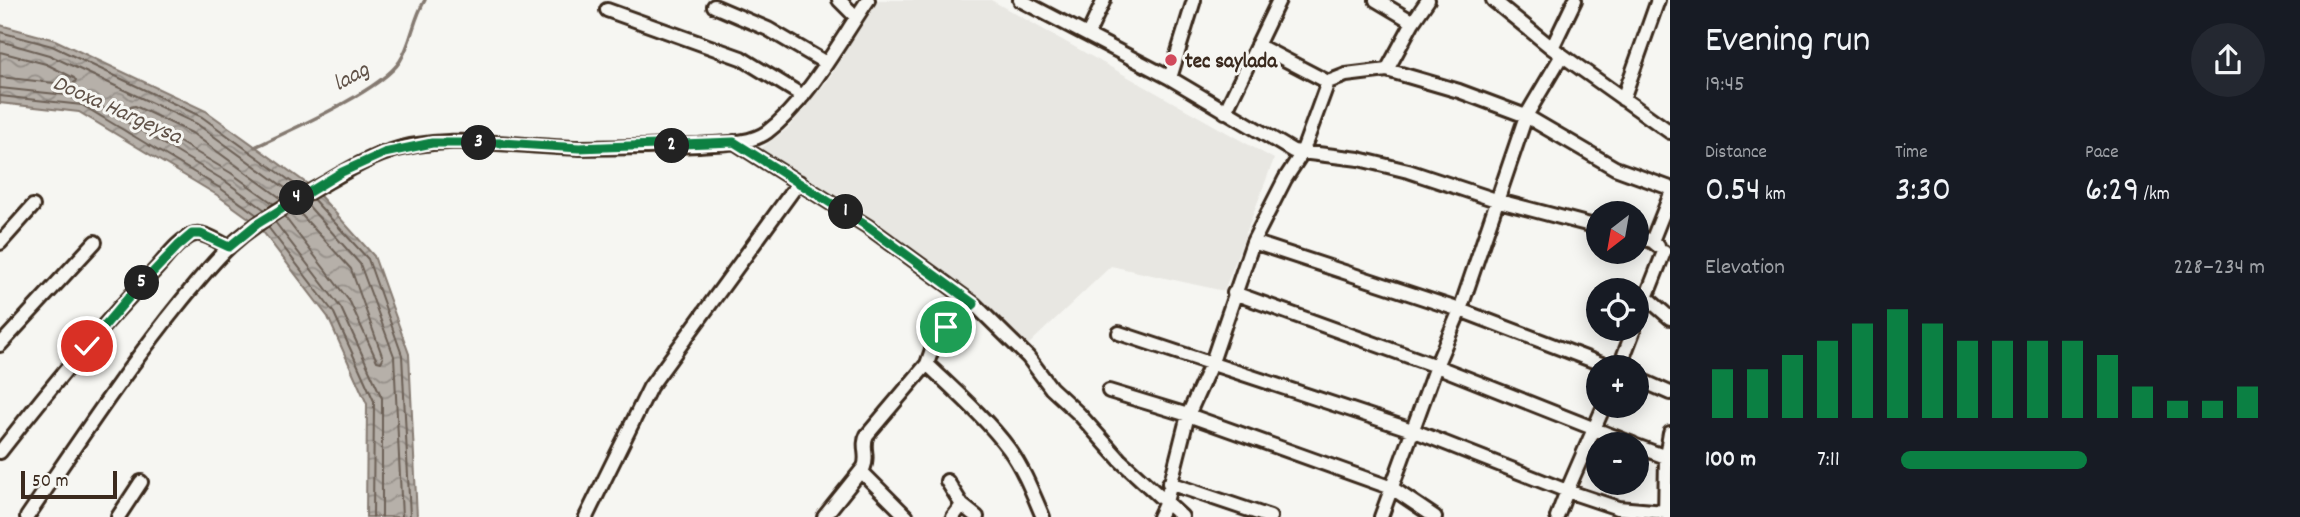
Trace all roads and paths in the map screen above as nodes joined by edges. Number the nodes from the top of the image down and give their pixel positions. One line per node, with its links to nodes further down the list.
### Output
1 (839, 0): 14 (street)
2 (868, 0): 14 (street)
3 (1020, 0): 16 (street)
4 (1104, 0): 16 (street)
5 (1194, 0): 21 (street)
6 (1279, 0): 17 (street)
7 (1376, 0): 15 (street)
8 (1428, 0): 15 (street)
9 (1493, 0): 18 (street)
10 (1575, 0): 18 (street)
11 (1658, 0): 24 (street)
12 (714, 6): 19 (street)
13 (607, 10): 23 (street)
14 (856, 17): 19 (street)
15 (1413, 22): 20 (street)
16 (1088, 34): 21 (street)
17 (1257, 45): 22 (street); 25 (street)
18 (1557, 51): 24 (street); 26 (street)
19 (826, 64): 23 (street)
20 (1387, 70): 22 (street); 26 (street)
21 (1170, 78): 25 (street)
22 (1328, 82): 29 (street)
23 (803, 96): 28 (street)
24 (1623, 99): 27 (street)
25 (1225, 111): 29 (street)
26 (1525, 116): 31 (street); 33 (street)
27 (1670, 132)
28 (734, 142): 30 (street); 40 (street)
29 (1303, 153): 33 (street); 38 (street)
30 (799, 181): 45 (street); 77 (street)
31 (1670, 188)
32 (1670, 196): 36 (street)
33 (1499, 201): 35 (street); 46 (street)
34 (33, 206): 39 (street)
35 (1586, 224)
36 (1651, 241): 41 (street)
37 (95, 242): 49 (street)
38 (1253, 242): 43 (street); 46 (street)
39 (0, 243)
40 (229, 247): 64 (street); 75 (street)
41 (1667, 252): 42 (street)
42 (1649, 291)
43 (1234, 293): 51 (street); 53 (street)
44 (1649, 300): 47 (street)
45 (974, 304): 52 (street); 72 (street)
46 (1460, 310): 50 (street); 53 (street)
47 (1670, 318)
48 (1119, 332): 51 (street)
49 (0, 345)
50 (1586, 358)
51 (1212, 362): 57 (street); 59 (street)
52 (927, 364): 66 (street); 82 (street)
53 (1436, 366): 59 (street); 60 (street)
54 (1649, 384): 56 (street)
55 (1109, 391): 57 (street)
56 (1670, 393)
57 (1188, 415): 69 (street); 70 (street)
58 (1600, 418): 60 (street)
59 (1412, 430): 70 (street); 71 (street)
60 (1595, 430): 61 (street); 71 (street)
61 (1600, 432)
62 (1670, 433): 65 (street)
63 (1649, 450): 65 (street)
64 (0, 452)
65 (1666, 457): 74 (street)
66 (862, 471): 78 (street); 79 (street)
67 (947, 481): 73 (street)
68 (141, 482): 76 (street)
69 (1169, 483): 72 (street); 85 (street)
70 (1392, 488): 86 (street); 87 (street)
71 (1567, 491): 74 (street); 88 (street)
72 (1166, 502): 83 (street); 84 (street)
73 (962, 505): 80 (street); 81 (street)
74 (1665, 515)
75 (27, 517)
76 (118, 517)
77 (586, 517)
78 (824, 517)
79 (907, 517)
80 (953, 517)
81 (976, 517)
82 (1043, 517)
83 (1158, 517)
84 (1182, 517)
85 (1270, 517)
86 (1381, 517)
87 (1435, 517)
88 (1557, 517)

